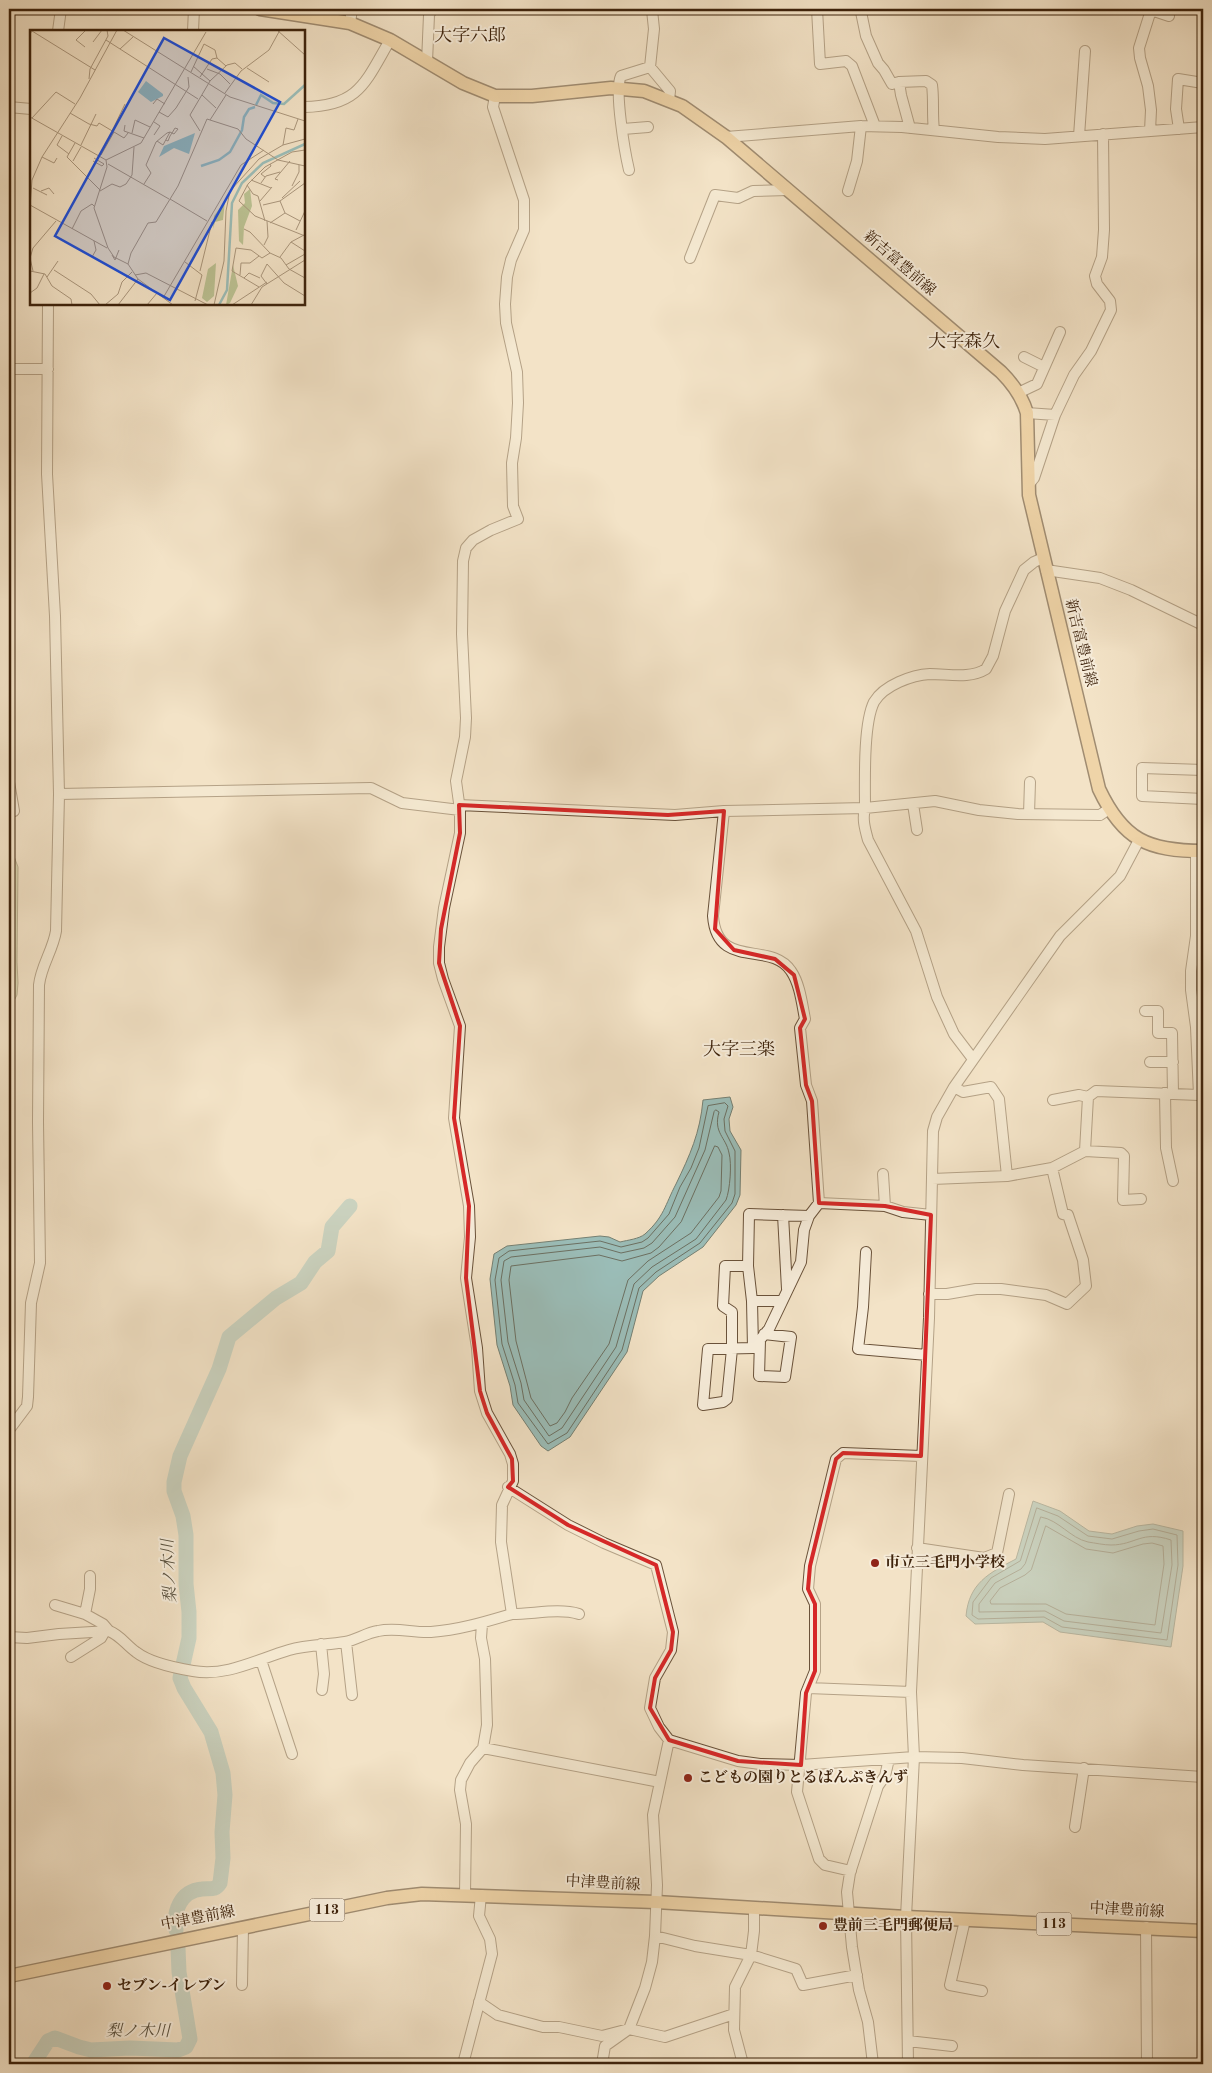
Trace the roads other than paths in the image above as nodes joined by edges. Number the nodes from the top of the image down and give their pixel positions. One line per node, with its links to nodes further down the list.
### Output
1 (61, 9): 11 (street)
2 (194, 9): 12 (street)
3 (260, 9): 10 (main road, 新吉富豊前線)
4 (352, 9): 10 (street)
5 (432, 9): 15 (street)
6 (817, 9): 26 (street)
7 (863, 9): 17 (street)
8 (652, 10): 16 (street)
9 (1169, 16): 33 (street)
10 (350, 23): 13 (main road, 新吉富豊前線)
11 (58, 30)
12 (193, 30)
13 (390, 40): 15 (main road, 新吉富豊前線); 23 (street)
14 (1085, 51): 35 (street)
15 (427, 62): 20 (main road, 新吉富豊前線)
16 (650, 67): 19 (street); 21 (street)
17 (899, 82): 29 (street); 32 (street)
18 (1203, 83): 31 (street)
19 (618, 88): 20 (main road, 新吉富豊前線); 21 (main road, 新吉富豊前線); 30 (street)
20 (494, 96): 59 (street)
21 (669, 100): 36 (main road, 新吉富豊前線)
22 (9, 107): 24 (street)
23 (305, 108)
24 (30, 109)
25 (861, 126): 26 (street); 36 (street); 39 (street)
26 (875, 126): 29 (street)
27 (1203, 127): 31 (street)
28 (648, 128): 30 (street)
29 (910, 128): 32 (street)
30 (623, 129): 37 (street)
31 (1179, 129): 33 (street)
32 (934, 130): 35 (street)
33 (1150, 131): 34 (street)
34 (1102, 134): 35 (street); 49 (street)
35 (1079, 136)
36 (726, 137): 38 (main road, 新吉富豊前線)
37 (629, 170)
38 (788, 190): 40 (street); 47 (main road, 新吉富豊前線)
39 (848, 191)
40 (690, 258)
41 (48, 305): 45 (street)
42 (1060, 332): 44 (street)
43 (1024, 357): 44 (street)
44 (1044, 367): 47 (street)
45 (48, 368): 46 (street); 56 (street)
46 (9, 369)
47 (1018, 393): 48 (main road, 新吉富豊前線)
48 (1027, 413): 49 (street); 50 (main road, 新吉富豊前線)
49 (1055, 415): 50 (street)
50 (1029, 484): 51 (main road, 新吉富豊前線)
51 (1044, 564): 52 (street); 60 (street); 61 (main road, 新吉富豊前線)
52 (1203, 625)
53 (1203, 770): 57 (street)
54 (9, 782): 63 (street)
55 (1030, 782): 64 (street)
56 (59, 794): 59 (street); 98 (street)
57 (1203, 799)
58 (913, 804): 60 (street); 64 (street); 65 (street)
59 (460, 808): 62 (street); 100 (street)
60 (865, 808): 62 (street); 69 (street)
61 (1109, 809): 64 (street); 66 (main road, 新吉富豊前線)
62 (724, 811): 84 (street)
63 (14, 812)
64 (1029, 814)
65 (917, 830)
66 (1139, 840): 67 (main road, 新吉富豊前線); 69 (street)
67 (1199, 851): 74 (street)
68 (1145, 1011): 71 (street)
69 (973, 1059): 72 (street)
70 (1150, 1062): 71 (street)
71 (1172, 1062): 73 (street)
72 (954, 1087): 80 (street); 81 (street)
73 (1169, 1094): 74 (street); 75 (street); 82 (street)
74 (1201, 1095)
75 (1088, 1097): 76 (street); 77 (street)
76 (1052, 1100)
77 (1085, 1151): 78 (street); 83 (street)
78 (1052, 1168): 80 (street); 92 (street)
79 (884, 1174): 85 (street)
80 (1007, 1176): 81 (street)
81 (932, 1179): 87 (street)
82 (1173, 1181)
83 (1141, 1199)
84 (819, 1203): 85 (street); 88 (street)
85 (884, 1206): 87 (street)
86 (783, 1215): 88 (street); 90 (street); 91 (street)
87 (931, 1215): 92 (street)
88 (808, 1216): 91 (street)
89 (866, 1252): 97 (street)
90 (748, 1266): 93 (street); 96 (street)
91 (787, 1290): 94 (street)
92 (930, 1294): 97 (street)
93 (752, 1301): 94 (street); 95 (street)
94 (782, 1301): 95 (street)
95 (759, 1341): 95 (street); 96 (street)
96 (732, 1350): 96 (street)
97 (927, 1355): 99 (street)
98 (9, 1430)
99 (921, 1456): 102 (street); 115 (street)
100 (508, 1487): 106 (street); 119 (street)
101 (1009, 1494): 102 (street)
102 (917, 1548): 117 (street)
103 (90, 1576): 105 (street)
104 (55, 1605): 105 (street)
105 (85, 1614): 109 (street)
106 (512, 1614): 107 (street); 108 (street)
107 (578, 1614)
108 (482, 1624): 111 (street); 120 (street)
109 (107, 1631): 110 (street); 113 (street); 114 (street)
110 (9, 1637)
111 (346, 1642): 112 (street); 118 (street)
112 (321, 1644): 114 (street); 116 (street)
113 (72, 1656)
114 (261, 1660): 121 (street)
115 (808, 1688): 117 (street); 124 (street)
116 (322, 1690)
117 (911, 1692): 122 (street)
118 (352, 1695)
119 (669, 1740): 124 (street); 127 (street)
120 (483, 1748): 127 (street); 130 (street)
121 (292, 1754)
122 (914, 1757): 123 (street); 125 (street); 135 (street)
123 (889, 1759): 124 (street); 129 (street)
124 (801, 1765): 129 (street)
125 (1084, 1768): 126 (street); 128 (street)
126 (1203, 1776)
127 (660, 1782): 132 (street)
128 (1075, 1827)
129 (851, 1871): 134 (street)
130 (465, 1894): 131 (main road, 中津豊前線 / 113); 137 (main road, 中津豊前線 / 113)
131 (481, 1895): 132 (main road, 中津豊前線 / 113); 146 (street)
132 (656, 1902): 133 (main road, 中津豊前線 / 113); 140 (street)
133 (754, 1909): 134 (main road, 中津豊前線 / 113); 141 (street)
134 (850, 1913): 135 (main road, 中津豊前線 / 113); 142 (street)
135 (906, 1917): 136 (main road, 中津豊前線 / 113); 149 (street)
136 (965, 1920): 138 (main road, 中津豊前線 / 113); 145 (street)
137 (243, 1927): 143 (main road, 中津豊前線 / 113); 144 (street)
138 (1146, 1927): 139 (main road, 中津豊前線 / 113); 156 (street)
139 (1203, 1931)
140 (655, 1936): 141 (street); 148 (street)
141 (750, 1955): 142 (street); 147 (street)
142 (857, 1975): 154 (street)
143 (9, 1976)
144 (242, 1985)
145 (982, 1991)
146 (479, 2002): 148 (street); 151 (street)
147 (734, 2014): 148 (street); 153 (street)
148 (629, 2029): 152 (street)
149 (908, 2041): 150 (street); 155 (street)
150 (952, 2046)
151 (463, 2064)
152 (602, 2064)
153 (742, 2064)
154 (873, 2064)
155 (908, 2064)
156 (1148, 2064)

